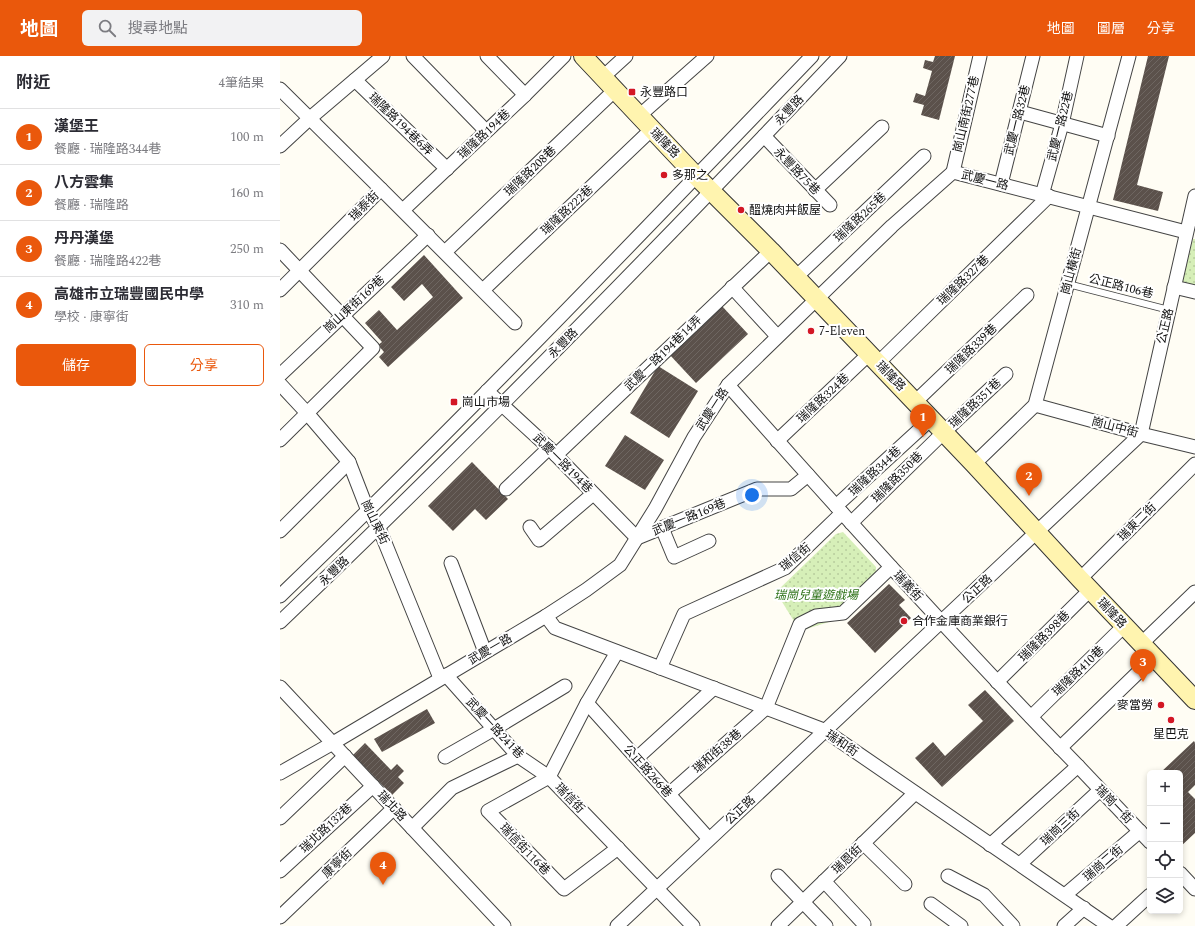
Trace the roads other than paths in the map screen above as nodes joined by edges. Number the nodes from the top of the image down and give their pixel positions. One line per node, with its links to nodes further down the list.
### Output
1 (383, 56): 15 (street)
2 (412, 56): 25 (street)
3 (487, 56): 18 (street)
4 (564, 56): 18 (street, 瑞隆路194巷)
5 (583, 56): 14 (street, 瑞隆路)
6 (626, 56): 14 (street)
7 (707, 56): 20 (street)
8 (812, 56): 32 (street, 永豐路)
9 (840, 56): 26 (street, 永豐路)
10 (980, 56): 31 (street, 崗山南街277巷)
11 (1033, 56): 19 (street, 武慶一路32巷)
12 (1077, 56): 22 (street, 武慶一路22巷)
13 (1129, 56): 27 (street, 崗山橫街)
14 (603, 77): 17 (street, 瑞隆路)
15 (355, 80): 21 (street); 30 (street, 瑞隆路194巷6弄)
16 (280, 89): 21 (street, 瑞泰街)
17 (615, 90): 20 (street, 瑞隆路); 46 (street, 瑞隆路208巷)
18 (525, 95): 25 (street, 瑞隆路194巷)
19 (1020, 112): 22 (street); 33 (street, 武慶一路32巷)
20 (639, 116): 24 (street, 瑞隆路)
21 (309, 119): 28 (street); 34 (street, 瑞泰街)
22 (1062, 124): 27 (street); 37 (street, 武慶一路22巷)
23 (882, 127): 35 (street)
24 (652, 129): 32 (street, 瑞隆路); 53 (street, 瑞隆路222巷)
25 (486, 131): 30 (street, 瑞隆路194巷)
26 (764, 136): 35 (street, 永豐路75巷); 36 (street, 永豐路)
27 (1108, 136): 40 (street, 崗山橫街)
28 (280, 146)
29 (924, 156): 48 (street, 瑞隆路265巷)
30 (447, 169): 41 (street, 瑞隆路194巷)
31 (953, 172): 33 (street, 武慶一路); 56 (street, 武慶一路)
32 (696, 176): 36 (street, 瑞隆路); 66 (street, 永豐路)
33 (1001, 184): 37 (street, 武慶一路)
34 (382, 189): 41 (street); 47 (street, 瑞泰街)
35 (815, 190): 39 (street, 永豐路75巷)
36 (711, 191): 45 (street, 瑞隆路); 69 (street, 永豐路)
37 (1045, 196): 40 (street, 武慶一路); 61 (street, 瑞隆路327巷)
38 (1195, 196): 42 (street, 公正路)
39 (830, 205)
40 (1089, 207): 42 (street, 武慶一路); 49 (street, 崗山橫街)
41 (403, 210): 43 (street)
42 (1190, 226): 51 (street, 公正路)
43 (428, 235): 46 (street); 58 (street, 崗山東街169巷)
44 (280, 250): 47 (street)
45 (771, 251): 48 (street, 瑞隆路); 50 (street, 武慶一路194巷14弄)
46 (445, 252): 53 (street)
47 (299, 271): 52 (street, 瑞泰街); 58 (street)
48 (796, 277): 56 (street, 瑞隆路)
49 (1068, 284): 57 (lane, 公正路106巷); 68 (street, 崗山橫街)
50 (732, 287): 60 (street); 77 (street, 武慶一路194巷14弄)
51 (1174, 287): 54 (street); 57 (street, 公正路)
52 (280, 290)
53 (483, 290): 59 (street)
54 (1195, 292)
55 (1027, 295): 67 (street, 瑞隆路339巷)
56 (816, 299): 60 (street, 武慶一路); 61 (street, 瑞隆路)
57 (1169, 310): 73 (street, 公正路)
58 (342, 315): 63 (street, 崗山東街169巷); 70 (street)
59 (516, 322)
60 (777, 336): 65 (street, 武慶一路)
61 (874, 358): 67 (street, 瑞隆路); 75 (street, 瑞隆路324巷)
62 (1006, 374): 72 (street, 瑞隆路351巷)
63 (280, 375)
64 (280, 384): 70 (street, 崗山東街)
65 (728, 385): 75 (street, 瑞義街); 91 (street, 武慶一路)
66 (487, 391): 69 (street, 武慶一路194巷); 84 (street, 永豐路)
67 (915, 402): 71 (street, 瑞隆路)
68 (1035, 405): 73 (street, 崗山中街); 79 (street)
69 (502, 406): 77 (street, 武慶一路194巷); 87 (street, 永豐路)
70 (307, 413): 74 (street); 78 (street, 崗山東街)
71 (931, 419): 72 (street, 瑞隆路); 85 (street, 瑞隆路344巷)
72 (944, 432): 79 (street, 瑞隆路); 85 (street, 瑞隆路350巷)
73 (1141, 434): 76 (street, 崗山中街); 90 (street, 公正路)
74 (280, 440)
75 (777, 441): 81 (street, 瑞義街)
76 (1195, 447)
77 (552, 451): 82 (street, 武慶一路194巷14弄); 83 (street, 武慶一路194巷)
78 (349, 462): 84 (street, 崗山東街); 89 (street)
79 (974, 464): 90 (street, 瑞隆路)
80 (1195, 464): 95 (street, 瑞東二街)
81 (808, 475): 85 (street, 瑞義街); 88 (street, 武慶一路169巷)
82 (506, 489)
83 (593, 494): 86 (street); 91 (street, 武慶一路194巷)
84 (368, 511): 87 (street, 崗山東街); 97 (street, 永豐路)
85 (843, 514): 94 (street, 瑞義街); 106 (street, 瑞信街)
86 (530, 527)
87 (380, 528): 100 (street, 永豐路); 107 (street, 崗山東街)
88 (662, 528): 91 (street, 武慶一路169巷); 92 (street)
89 (280, 531)
90 (1038, 532): 95 (street, 瑞隆路); 99 (street, 公正路)
91 (637, 538): 98 (street, 武慶一路)
92 (709, 541)
93 (451, 563): 103 (street)
94 (891, 567): 99 (street, 瑞義街); 114 (street)
95 (1085, 584): 101 (street, 瑞隆路); 108 (street, 瑞隆路398巷)
96 (1195, 592): 102 (street)
97 (280, 596)
98 (546, 616): 103 (street, 武慶一路); 104 (street, 瑞和街)
99 (942, 621): 108 (street, 瑞義街); 117 (street, 公正路)
100 (280, 622)
101 (1124, 626): 102 (street, 瑞隆路); 115 (street, 瑞隆路410巷)
102 (1141, 644): 105 (street, 瑞隆路)
103 (485, 652): 107 (street, 武慶一路)
104 (617, 652): 106 (street, 瑞和街); 113 (street, 瑞信街)
105 (1154, 657): 112 (street, 瑞隆路); 119 (street)
106 (660, 668): 111 (street, 瑞和街)
107 (443, 676): 116 (street, 武慶一路241巷); 118 (street, 武慶一路)
108 (997, 682): 115 (street, 瑞義街)
109 (565, 686): 116 (street)
110 (280, 687): 118 (street, 瑞北路)
111 (714, 688): 114 (street, 瑞和街); 123 (street)
112 (1195, 700)
113 (587, 703): 123 (street, 公正路266巷); 126 (street, 瑞信街)
114 (766, 708): 117 (street, 瑞和街); 130 (street, 瑞和街38巷)
115 (1031, 717): 119 (street, 瑞義街)
116 (494, 729): 121 (street, 武慶一路241巷); 122 (street)
117 (824, 730): 129 (street, 瑞和街); 135 (street, 公正路)
118 (333, 743): 120 (street, 瑞北路); 125 (street, 武慶一路)
119 (1060, 748): 124 (street, 瑞義街)
120 (345, 756): 127 (street, 瑞北路); 132 (street)
121 (518, 756): 126 (street, 武慶一路241巷); 133 (street)
122 (445, 757)
123 (637, 758): 130 (street, 公正路266巷)
124 (1078, 766): 128 (street, 瑞崗一街); 138 (street)
125 (280, 773)
126 (549, 777): 139 (street, 瑞信街); 139 (street, 瑞信街116巷)
127 (373, 786): 131 (street, 瑞北路); 141 (street, 瑞北路132巷)
128 (1100, 790): 134 (street, 瑞崗一街); 140 (street, 瑞崗三街)
129 (915, 793): 137 (street, 瑞恩街); 138 (street, 瑞和街)
130 (669, 794): 135 (street, 公正路266巷)
131 (394, 808): 133 (street, 瑞北路); 155 (street, 康寧街)
132 (280, 818)
133 (412, 828): 157 (street, 瑞北路)
134 (1140, 831): 136 (street, 瑞崗一街); 149 (street, 瑞崗二街)
135 (709, 839): 147 (street, 公正路)
136 (1147, 839)
137 (863, 844): 145 (street, 瑞恩街); 146 (street)
138 (990, 845): 140 (street, 瑞和街)
139 (618, 848): 147 (street, 瑞信街)
140 (1020, 864): 149 (street, 瑞和街)
141 (280, 871)
142 (778, 876): 151 (street)
143 (948, 876): 163 (street)
144 (1183, 876): 148 (street)
145 (824, 882): 151 (street, 瑞恩街); 156 (street)
146 (905, 884)
147 (657, 888): 158 (street, 公正路); 159 (street, 瑞信街)
148 (1195, 889)
149 (1066, 895): 153 (street, 瑞和街)
150 (1147, 898): 167 (street)
151 (803, 902): 160 (street, 瑞恩街); 161 (street)
152 (931, 904): 162 (street)
153 (1084, 908): 154 (street, 瑞和街); 164 (street)
154 (1096, 916): 165 (street); 166 (street, 瑞和街)
155 (280, 917)
156 (864, 924)
157 (504, 926)
158 (617, 926)
159 (692, 926)
160 (778, 926)
161 (826, 926)
162 (961, 926)
163 (1013, 926)
164 (1064, 926)
165 (1104, 926)
166 (1109, 926)
167 (1116, 926)

